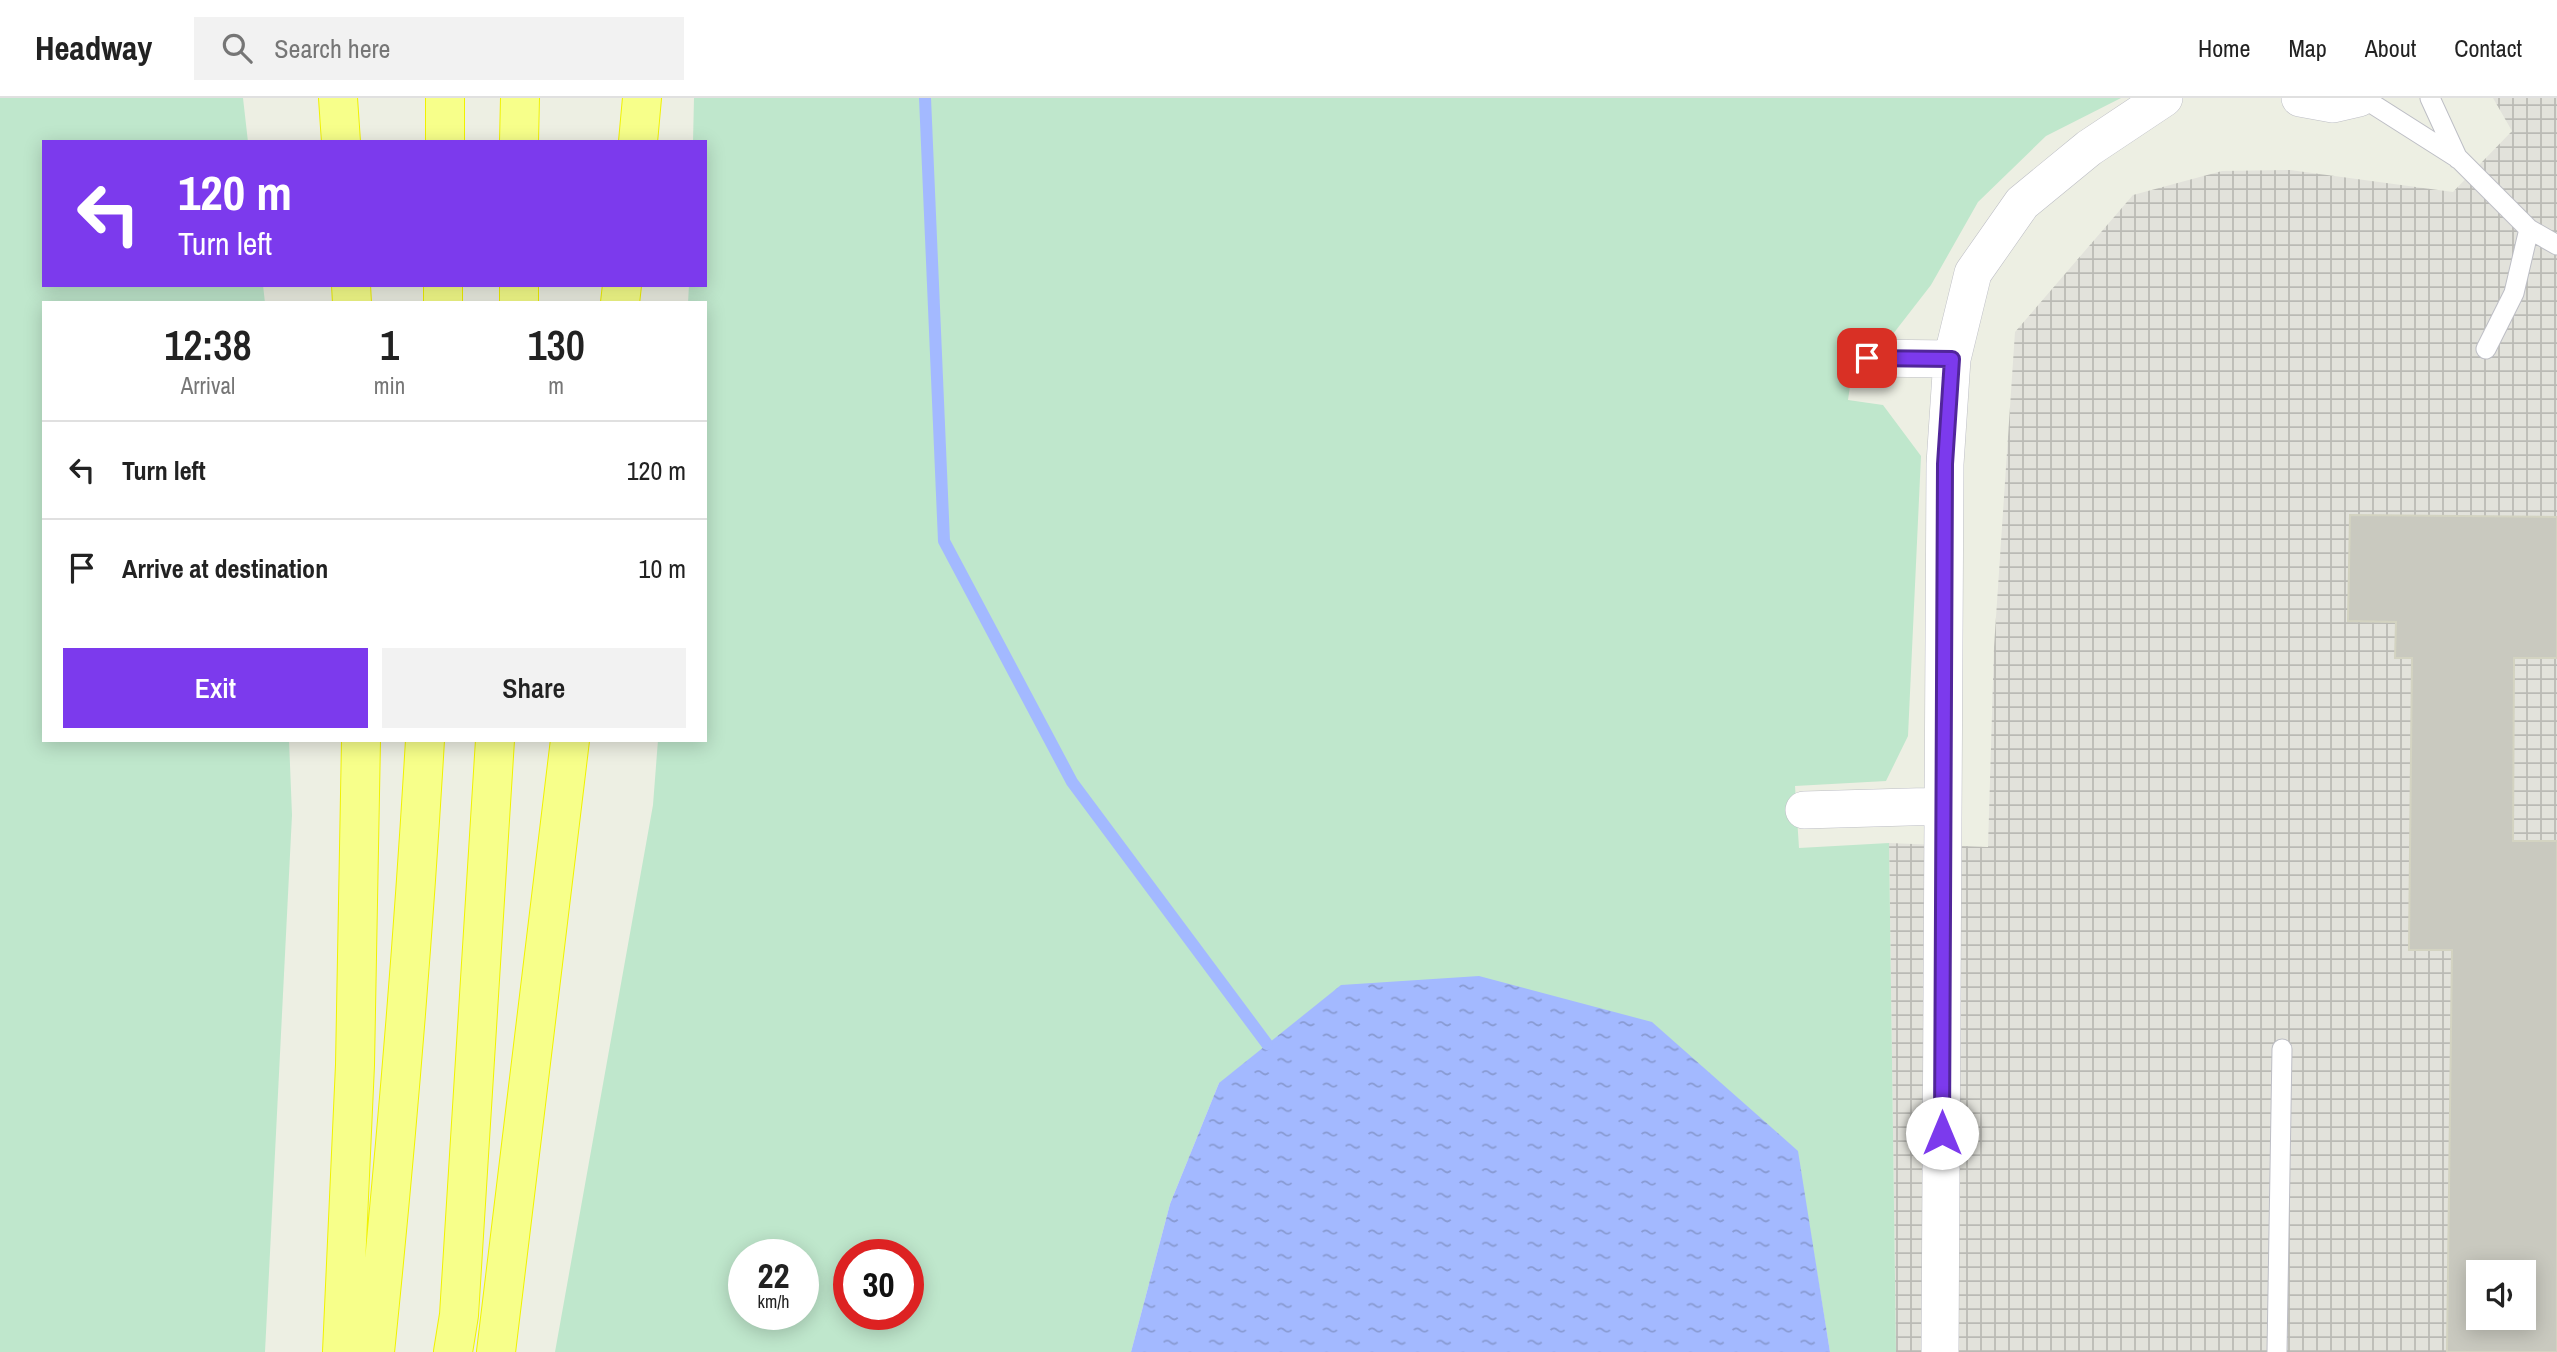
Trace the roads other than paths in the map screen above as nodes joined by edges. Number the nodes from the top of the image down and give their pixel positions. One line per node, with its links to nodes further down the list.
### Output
1 (338, 98): 9 (highway)
2 (446, 98): 10 (highway)
3 (520, 98): 11 (highway)
4 (642, 98): 12 (highway)
5 (2164, 98): 18 (street)
6 (2301, 98): 7 (street)
7 (2361, 98): 13 (lane)
8 (2430, 98): 13 (lane)
9 (341, 140)
10 (445, 140)
11 (519, 140)
12 (638, 140)
13 (2459, 159): 14 (lane)
14 (2529, 229): 15 (lane); 16 (lane)
15 (2557, 245)
16 (2486, 349)
17 (1867, 358): 18 (street)
18 (1952, 359): 23 (street)
19 (361, 742): 26 (highway)
20 (425, 742): 27 (highway)
21 (495, 742): 28 (highway)
22 (570, 742): 29 (highway)
23 (1943, 806): 24 (street); 30 (street)
24 (1804, 810)
25 (2282, 1049): 31 (lane)
26 (342, 1352)
27 (375, 1352)
28 (453, 1352)
29 (496, 1352)
30 (1940, 1352)
31 (2277, 1352)

